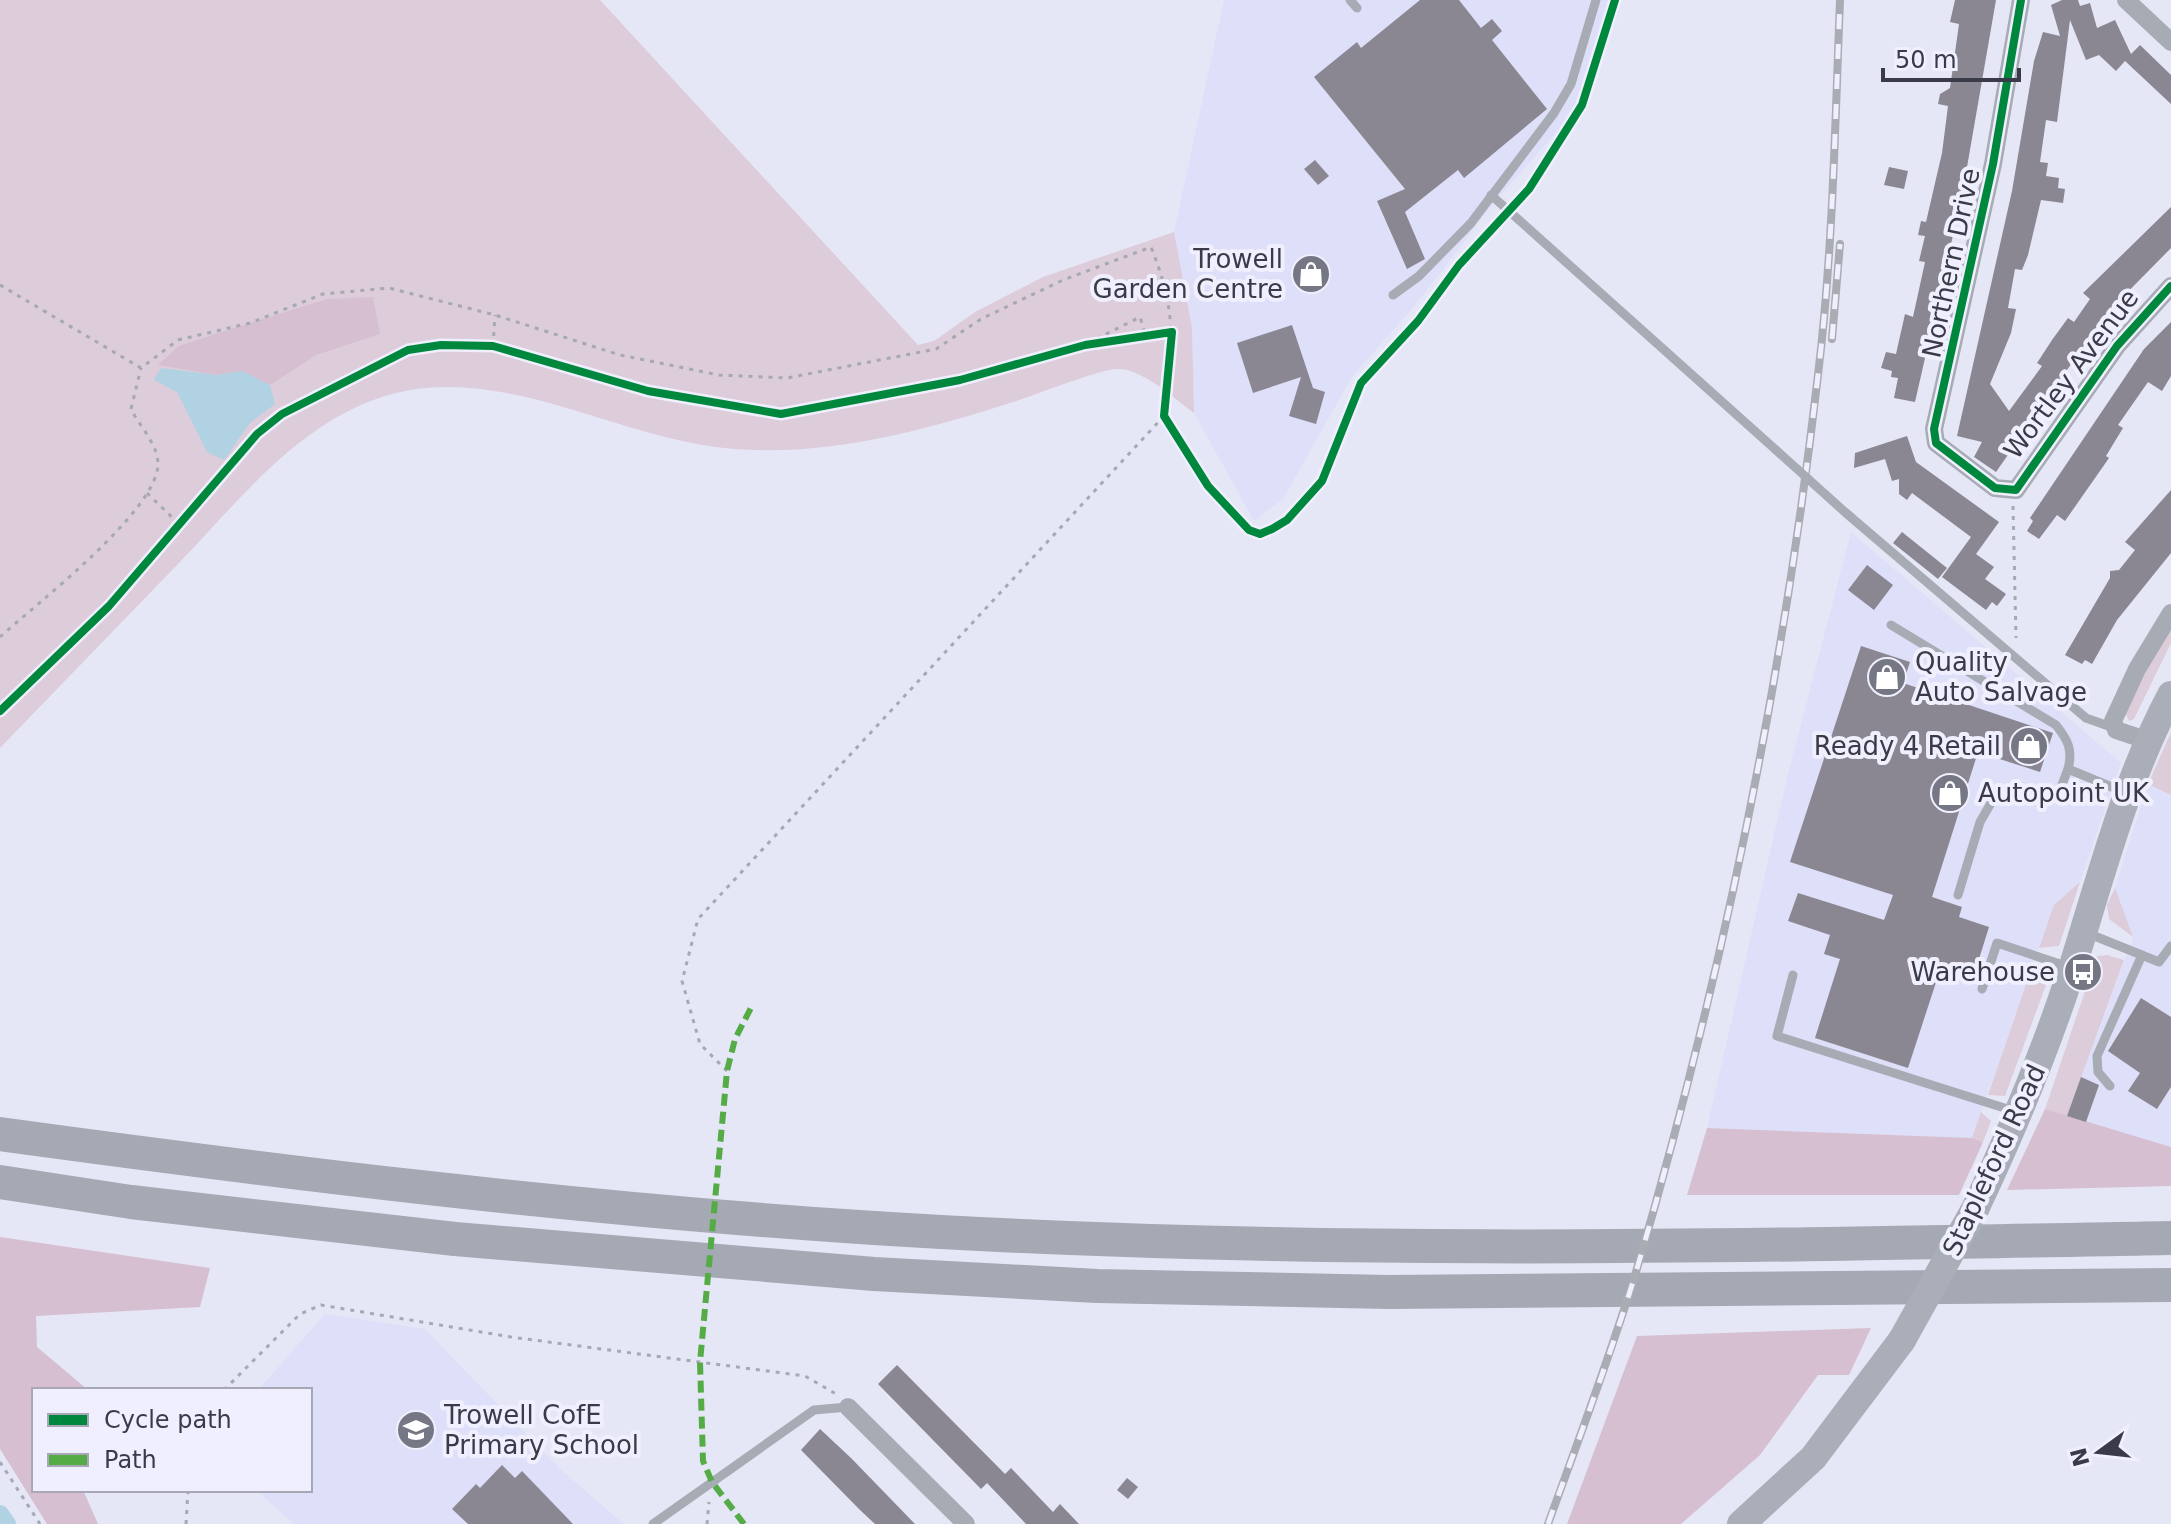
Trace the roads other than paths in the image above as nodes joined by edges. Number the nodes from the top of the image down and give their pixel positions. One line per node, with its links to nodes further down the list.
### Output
1 (1596, 0): 5 (lane)
2 (2021, 0): 8 (street, Northern Drive)
3 (2126, 0): 4 (street)
4 (2171, 42)
5 (1491, 195): 7 (lane); 12 (lane, bridge)
6 (2171, 286): 8 (street, Wortley Avenue)
7 (1393, 295)
8 (2012, 492)
9 (2171, 613): 12 (street)
10 (1891, 625): 14 (lane)
11 (2171, 695): 13 (main road, Stapleford Road)
12 (2114, 728): 13 (street)
13 (2149, 741): 15 (main road, Stapleford Road)
14 (2068, 769): 15 (lane); 16 (lane)
15 (2127, 794): 17 (main road, Stapleford Road)
16 (1958, 895)
17 (2084, 932): 19 (lane); 20 (main road, Stapleford Road)
18 (2171, 946): 19 (lane)
19 (2142, 955): 23 (lane)
20 (2072, 968): 22 (lane); 24 (main road, Stapleford Road)
21 (1793, 975): 24 (lane)
22 (1982, 989)
23 (2110, 1086)
24 (2020, 1113): 32 (main road, Stapleford Road, bridge)
25 (0, 1134): 27 (highway)
26 (0, 1182): 28 (highway)
27 (2171, 1238)
28 (2171, 1285)
29 (848, 1407): 30 (lane); 31 (street)
30 (653, 1524)
31 (966, 1524)
32 (1741, 1524)

